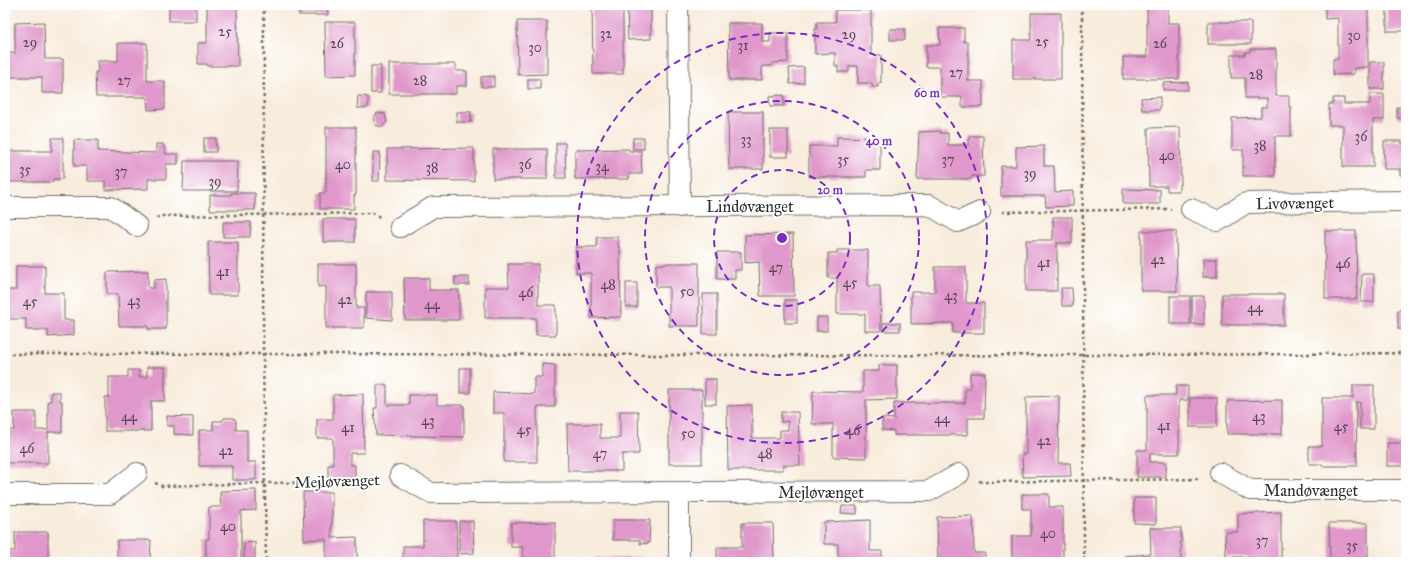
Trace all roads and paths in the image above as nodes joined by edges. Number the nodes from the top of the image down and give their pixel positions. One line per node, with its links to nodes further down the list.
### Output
1 (264, 5): 10 (path)
2 (678, 5): 6 (street)
3 (1082, 5): 8 (path)
4 (1406, 201): 7 (street, Livøvænget)
5 (5, 207): 11 (street)
6 (680, 207): 9 (street, Lindøvænget); 12 (street, Lindøvænget)
7 (1191, 209): 8 (path)
8 (1082, 211): 9 (path); 16 (path)
9 (980, 212)
10 (264, 214): 11 (path); 12 (path); 13 (path)
11 (137, 226)
12 (400, 227)
13 (263, 353): 15 (path); 16 (path); 22 (path)
14 (1406, 353): 16 (path)
15 (5, 354)
16 (1083, 356): 21 (path)
17 (137, 473): 22 (path, Mejløvænget); 25 (street)
18 (959, 474): 21 (path); 24 (street, Mejløvænget)
19 (1220, 474): 21 (path); 23 (street, Mandøvænget)
20 (400, 475): 22 (path, Mejløvænget); 24 (street, Mejløvænget)
21 (1084, 481): 28 (path)
22 (266, 483): 26 (path)
23 (1406, 490)
24 (679, 492): 27 (street)
25 (5, 494)
26 (266, 562)
27 (679, 562)
28 (1084, 562)

